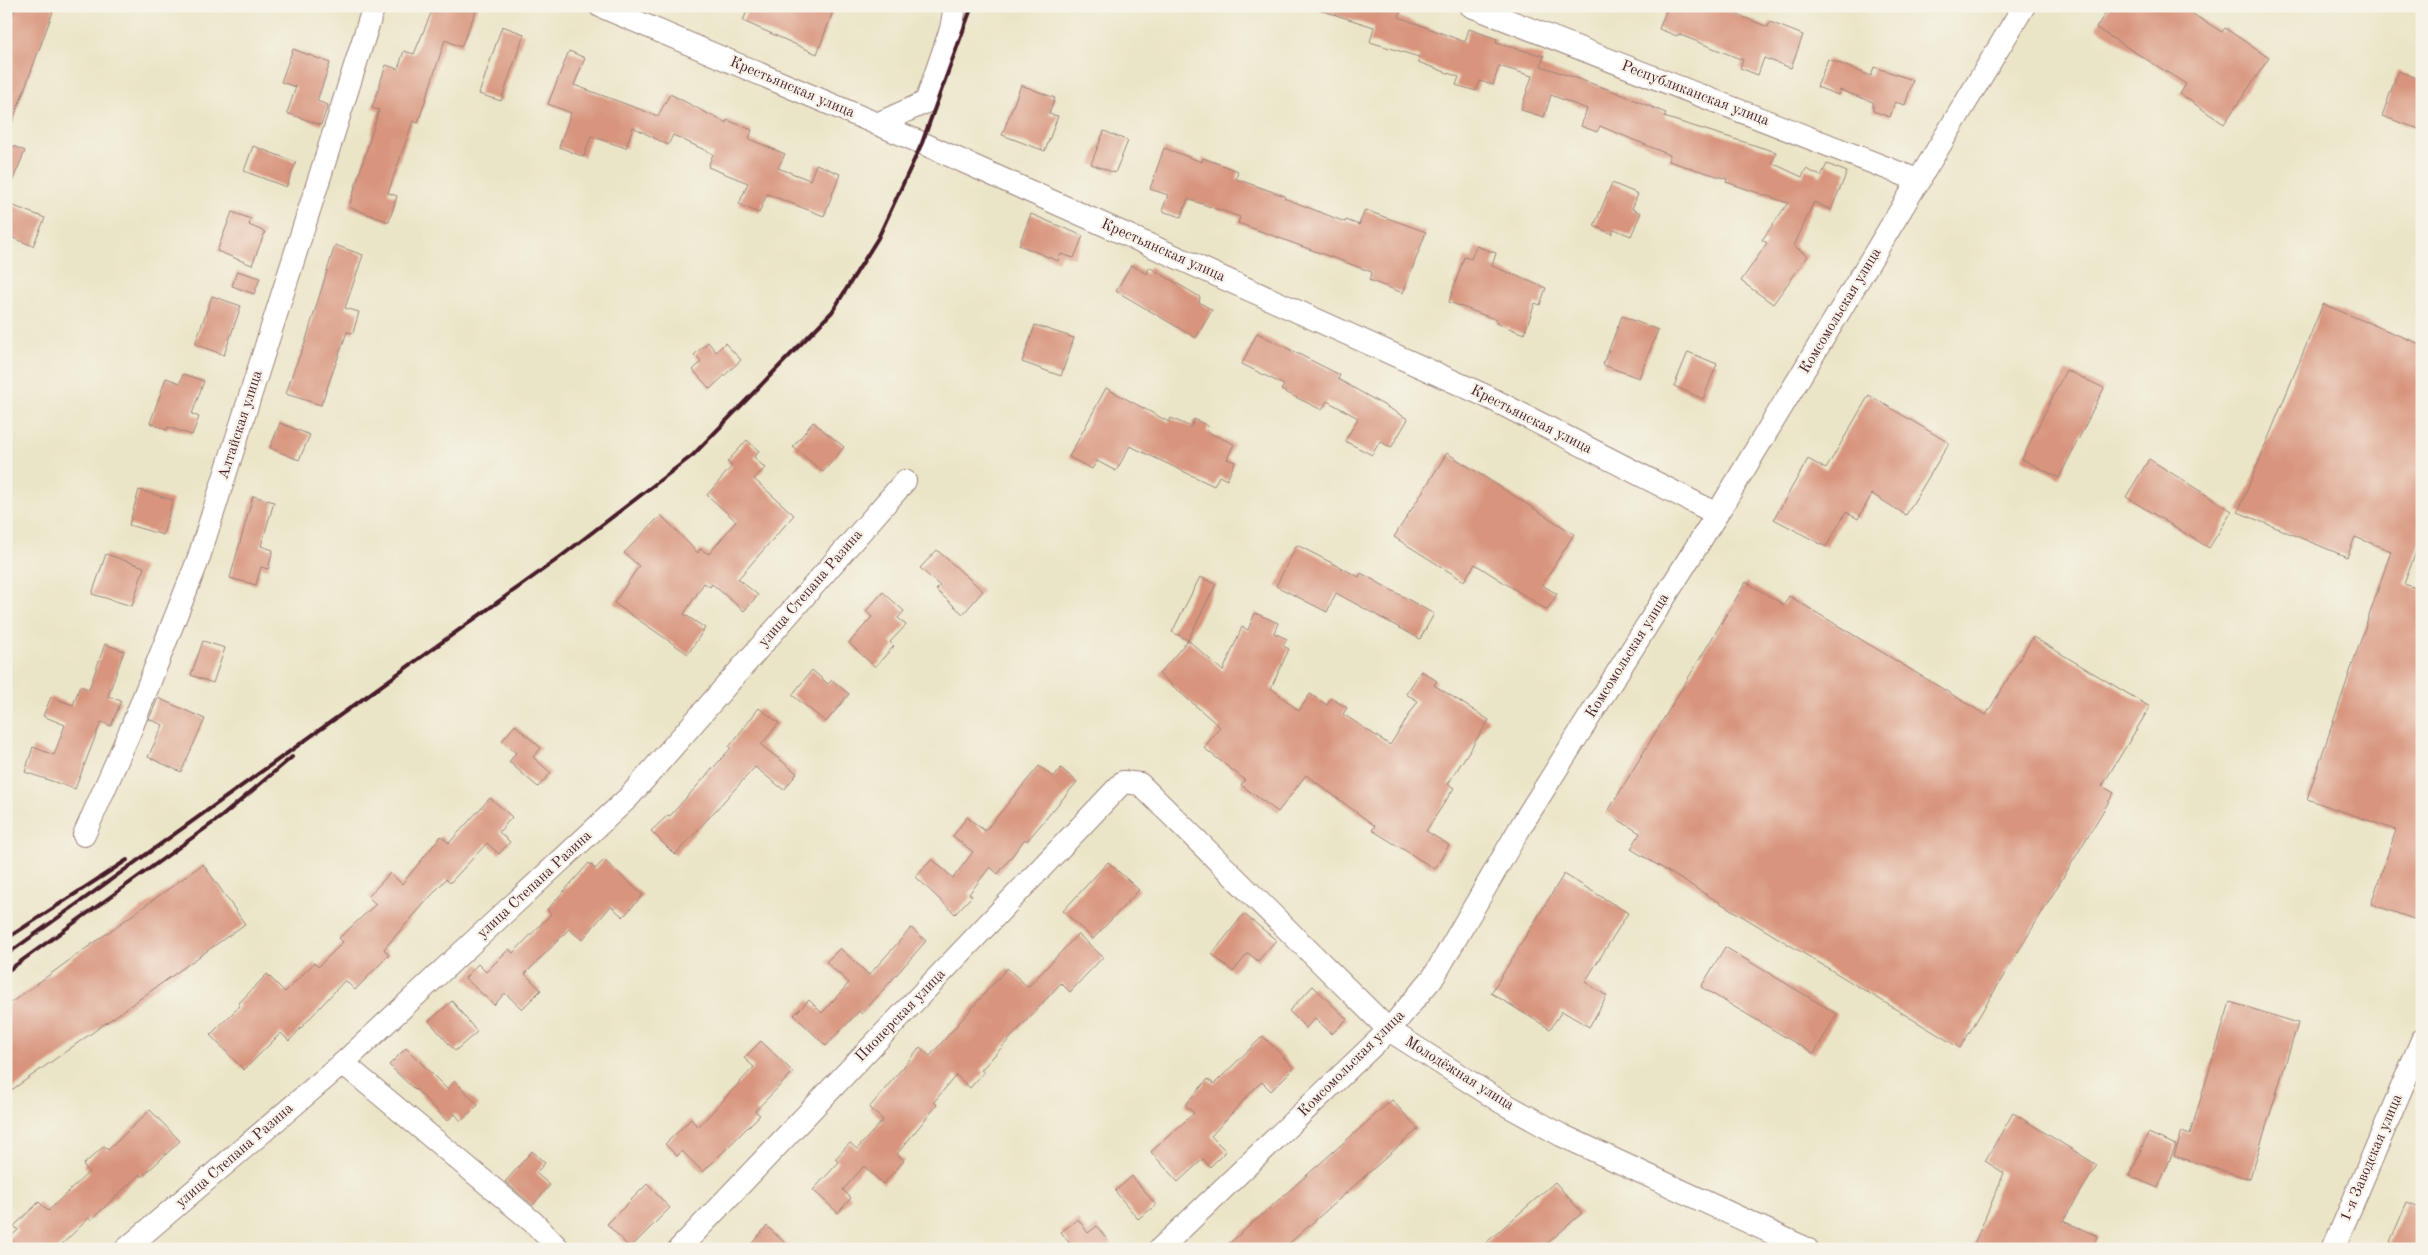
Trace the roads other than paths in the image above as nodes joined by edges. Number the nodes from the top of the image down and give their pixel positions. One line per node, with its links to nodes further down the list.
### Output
1 (374, 6): 11 (street, Алтайская улица)
2 (600, 6): 6 (street, Крестьянская улица)
3 (955, 6): 6 (street)
4 (1471, 6): 7 (street, Республиканская улица)
5 (2024, 6): 7 (street, Комсомольская улица)
6 (877, 124): 9 (street, Крестьянская улица)
7 (1920, 181): 9 (street, Комсомольская улица)
8 (905, 481): 14 (street, улица Степана Разина)
9 (1717, 514): 12 (street, Комсомольская улица)
10 (1123, 782): 12 (street, Молодёжная улица); 17 (street, Пионерская улица)
11 (84, 835)
12 (1389, 1030): 18 (street, Комсомольская улица); 19 (street, Молодёжная улица)
13 (2422, 1040): 20 (street, 1-я Заводская улица)
14 (343, 1063): 15 (street, улица Степана Разина); 16 (street)
15 (126, 1249)
16 (559, 1249)
17 (680, 1249)
18 (1160, 1249)
19 (1806, 1249)
20 (2333, 1249)

